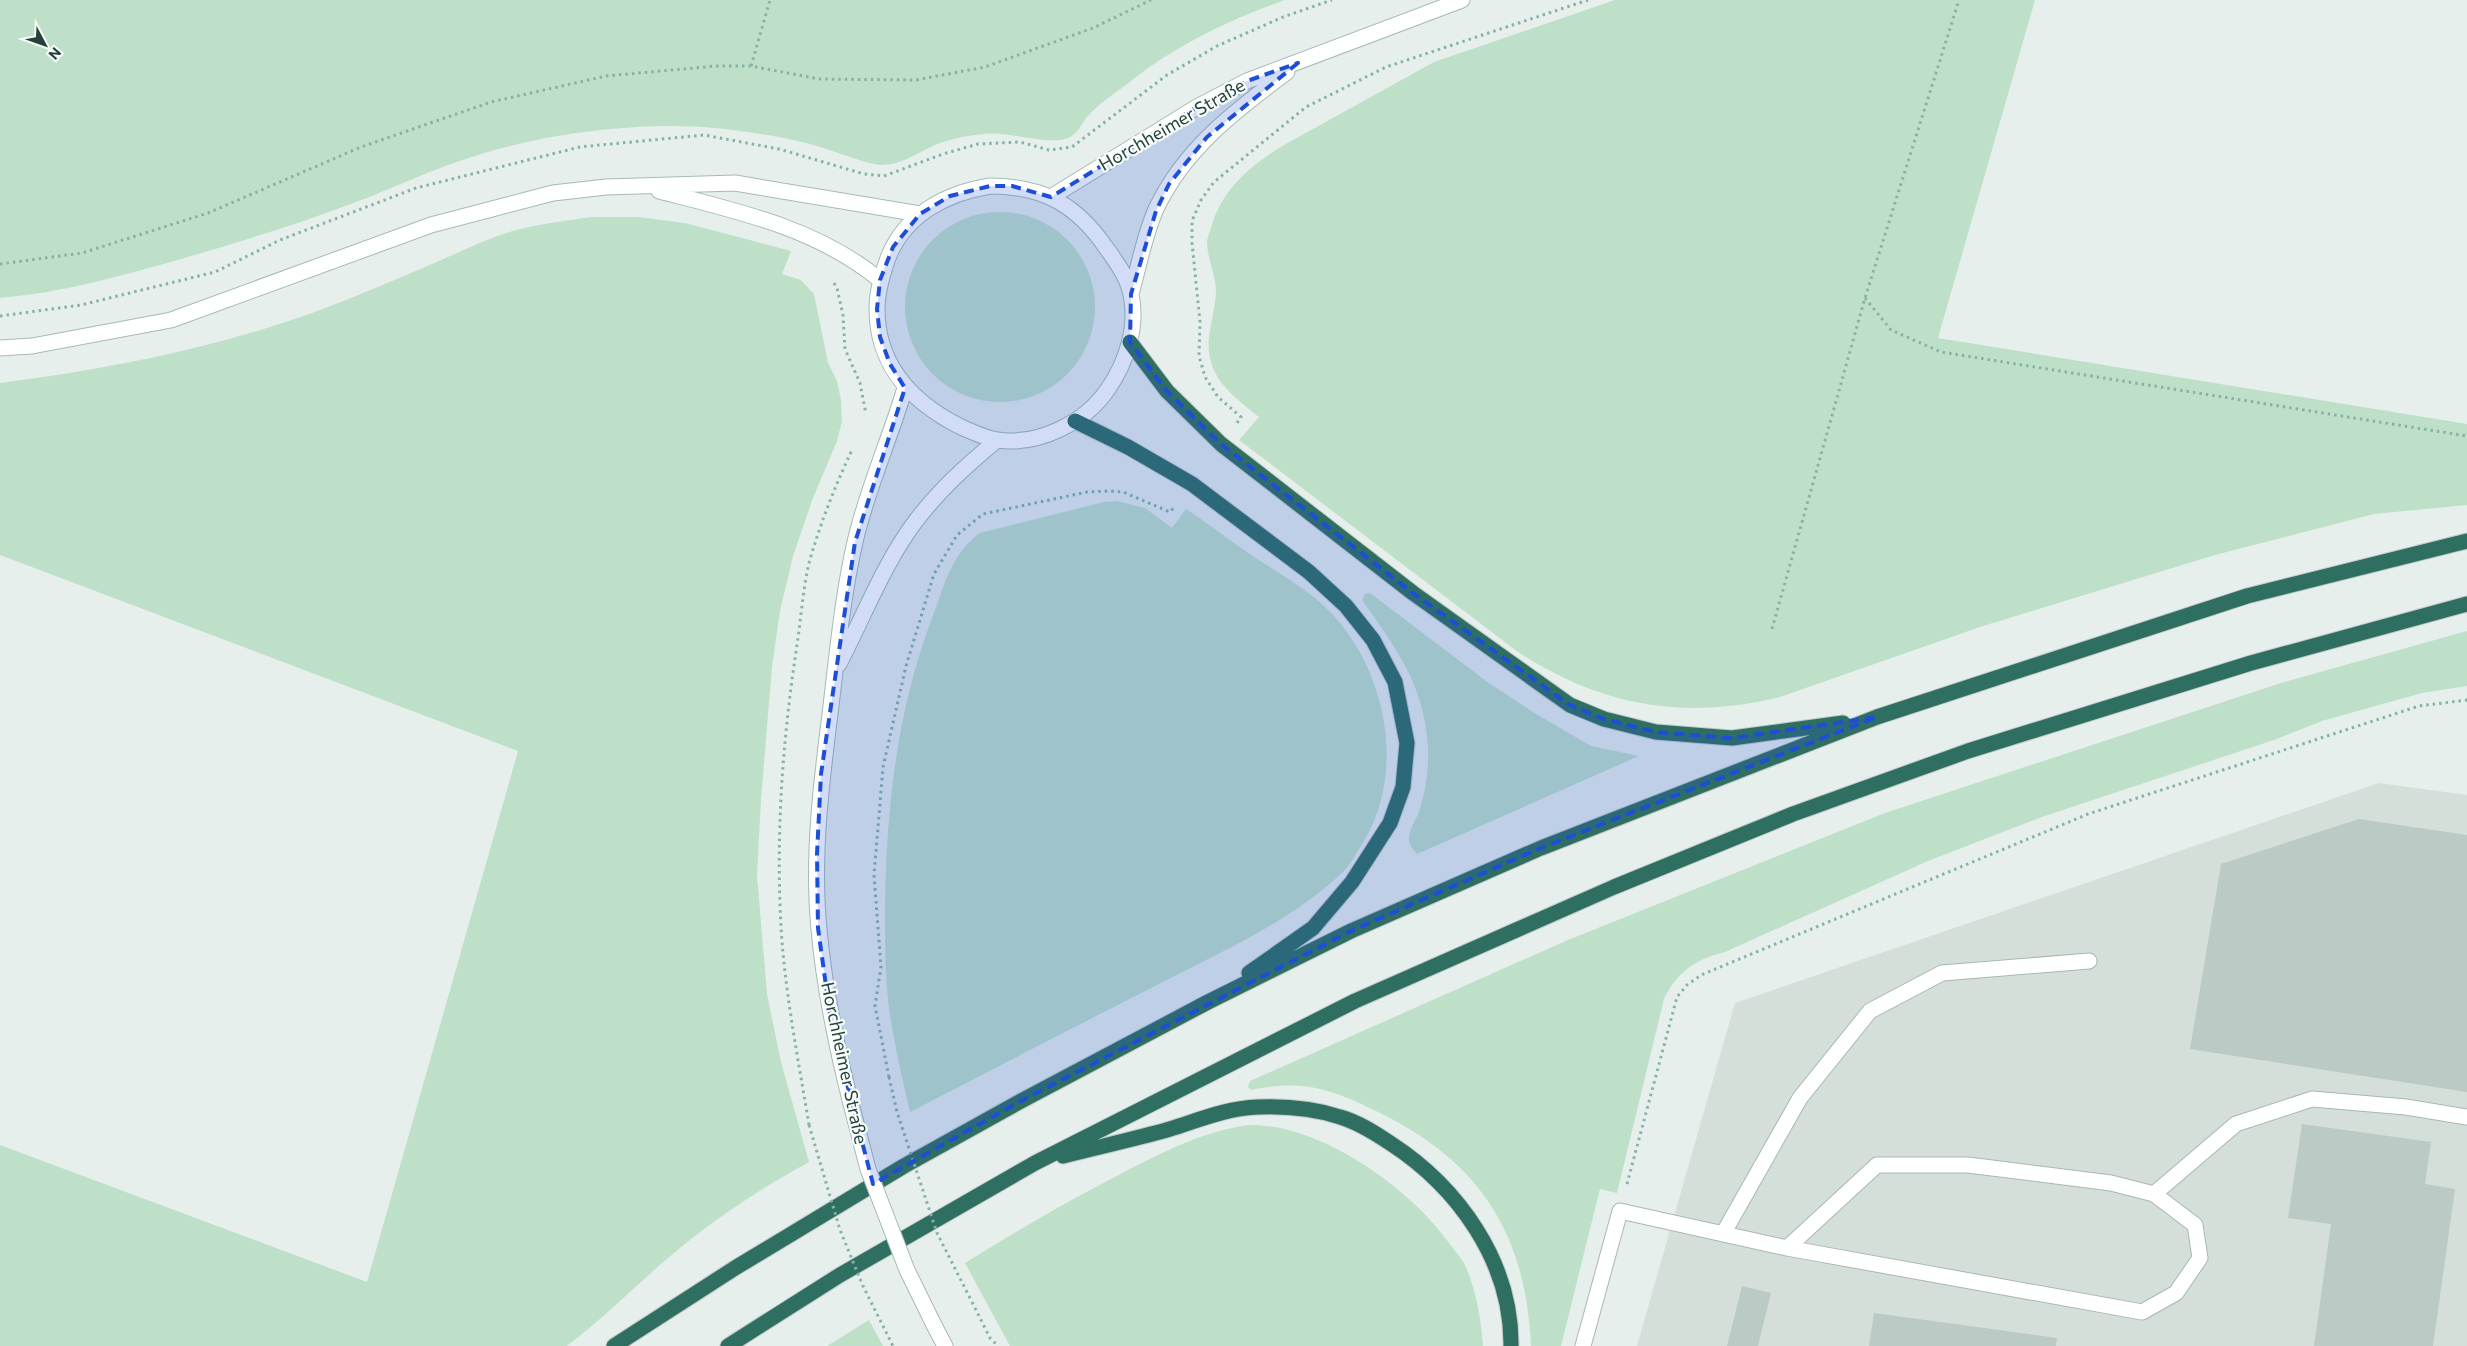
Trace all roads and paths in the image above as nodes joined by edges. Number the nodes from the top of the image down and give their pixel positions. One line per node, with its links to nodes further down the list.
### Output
1 (770, 0): 6 (path)
2 (1151, 0): 6 (path)
3 (1462, 0): 5 (main road, Horchheimer Straße)
4 (1959, 0): 13 (path)
5 (1298, 64): 8 (main road, Horchheimer Straße); 12 (main road, Horchheimer Straße)
6 (751, 66): 10 (path)
7 (643, 187): 9 (main road); 11 (main road); 15 (main road)
8 (1052, 197): 9 (main road); 12 (main road)
9 (920, 214): 11 (main road)
10 (0, 264)
11 (880, 280): 16 (main road)
12 (1131, 294): 14 (main road)
13 (1865, 298): 18 (path); 22 (path)
14 (1130, 342): 17 (main road); 25 (highway)
15 (0, 348)
16 (906, 388): 19 (main road); 23 (main road, Horchheimer Straße)
17 (1075, 421): 19 (main road); 27 (highway)
18 (2467, 436)
19 (996, 440): 23 (main road, Horchheimer Straße)
20 (2467, 541): 25 (highway)
21 (2467, 604): 31 (highway)
22 (1772, 629)
23 (834, 674): 39 (main road, Horchheimer Straße, bridge)
24 (2467, 700): 33 (path)
25 (1877, 717): 27 (highway)
26 (2089, 961): 34 (main road)
27 (1208, 1002): 36 (highway)
28 (889, 1076): 40 (path, bridge)
29 (2467, 1117): 32 (main road)
30 (809, 1124): 38 (path, bridge)
31 (1035, 1163): 37 (highway); 41 (highway)
32 (2154, 1194): 35 (main road); 35 (main road)
33 (1620, 1211): 34 (main road); 42 (main road)
34 (1723, 1234): 35 (main road)
35 (1787, 1248)
36 (614, 1346)
37 (728, 1346)
38 (893, 1346)
39 (945, 1346)
40 (998, 1346)
41 (1511, 1346)
42 (1583, 1346)

